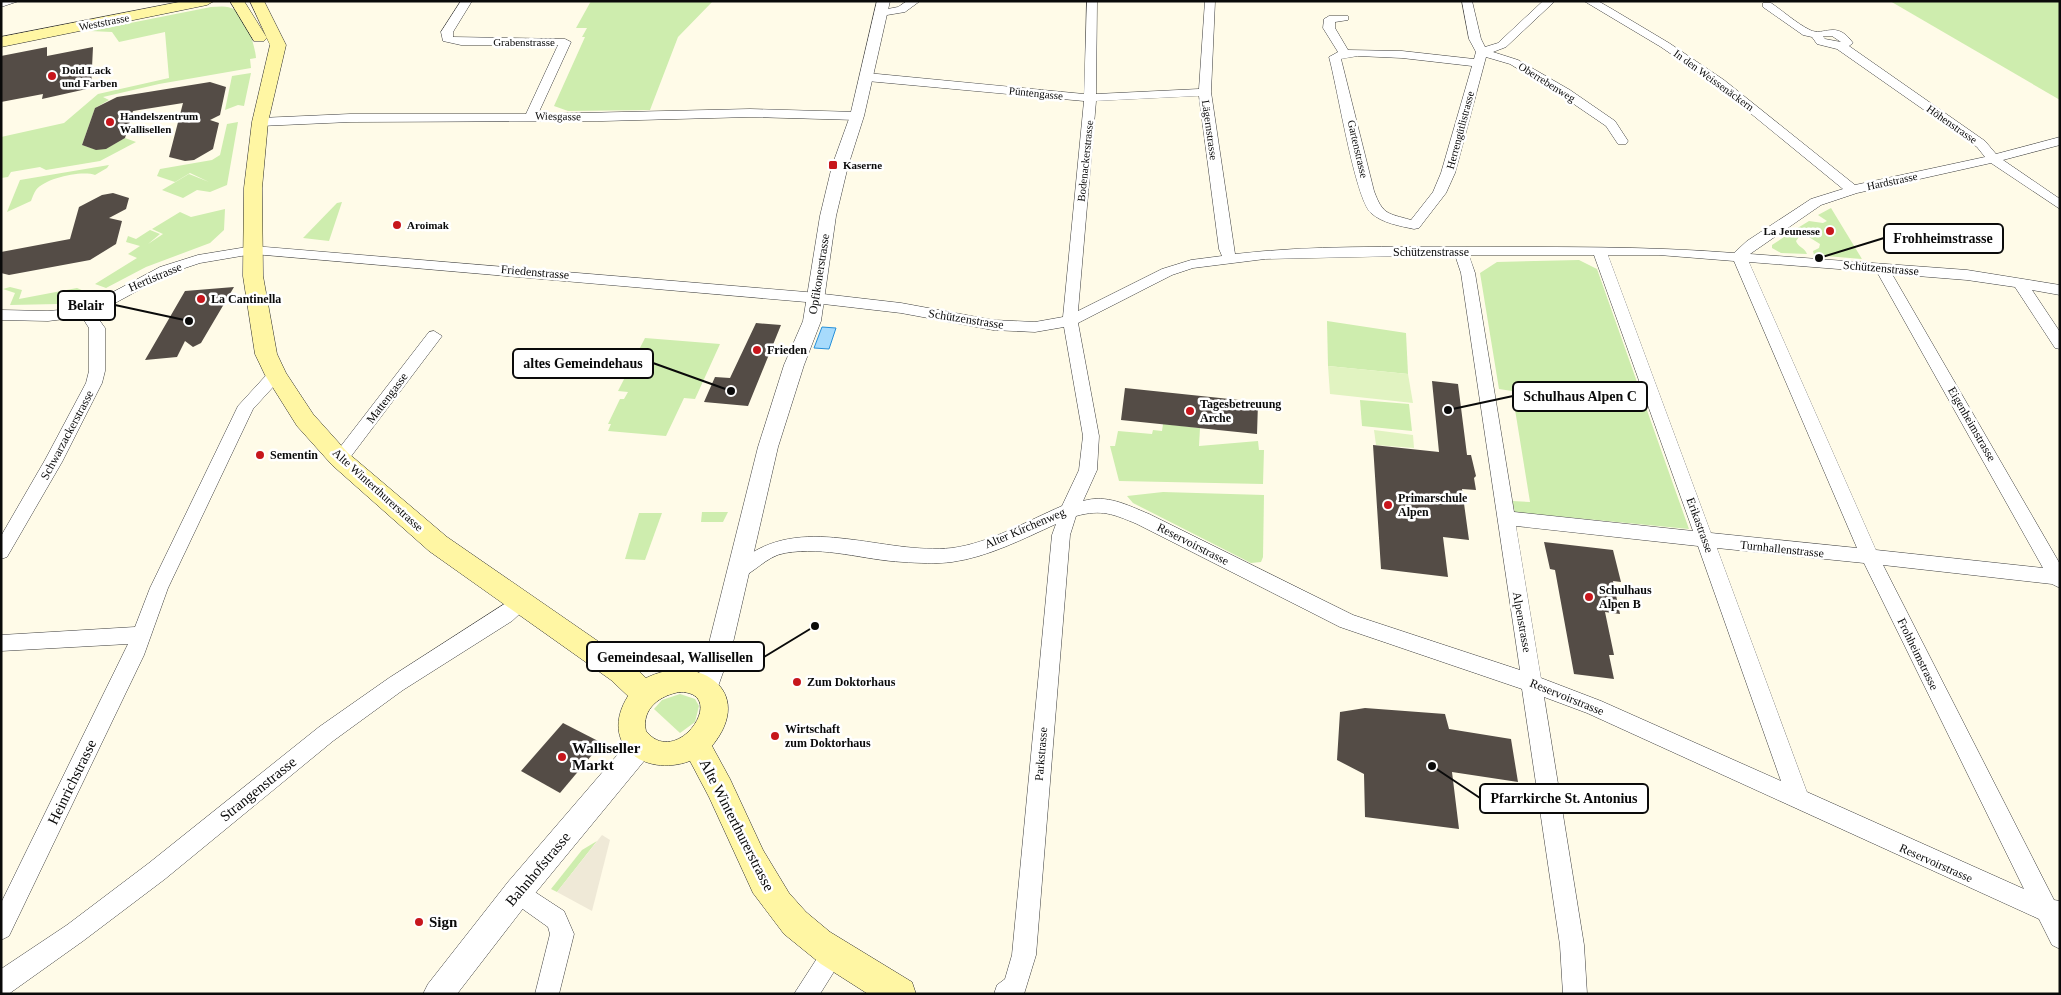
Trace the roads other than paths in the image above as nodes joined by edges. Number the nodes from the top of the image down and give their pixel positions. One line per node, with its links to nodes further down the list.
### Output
1 (14, 1): 12 (street)
2 (207, 1): 16 (main road, Weststrasse)
3 (237, 1): 20 (main road, Alte Winterthurerstrasse)
4 (257, 1): 20 (main road, Alte Winterthurerstrasse)
5 (467, 1): 23 (street, Grabenstrasse)
6 (915, 1): 14 (street)
7 (1092, 1): 22 (street, Bodenackerstrasse)
8 (1210, 1): 21 (street, Lägernstrasse)
9 (1467, 1): 18 (street)
10 (1550, 1): 18 (street)
11 (1589, 1): 29 (street, In den Weissenäckern)
12 (1, 4)
13 (1767, 5): 28 (street, Höhenstrasse)
14 (883, 7): 19 (street, Opfikonerstrasse)
15 (1344, 18): 17 (street)
16 (1, 42)
17 (1343, 51): 18 (street); 31 (street, Gartenstrasse)
18 (1480, 57): 26 (street, Oberrebenweg); 31 (street, Herrengütlistrasse)
19 (867, 76): 22 (street, Püntengasse); 24 (street, Opfikonerstrasse)
20 (269, 77): 25 (main road, Alte Winterthurerstrasse)
21 (1205, 92): 22 (street, Püntengasse); 37 (street, Lägernstrasse)
22 (1090, 98): 44 (street, Bodenackerstrasse)
23 (531, 116): 24 (street, Wiesgasse); 25 (street, Wiesgasse)
24 (857, 116): 41 (street, Opfikonerstrasse)
25 (260, 122): 32 (main road, Alte Winterthurerstrasse)
26 (1622, 141)
27 (2060, 141): 28 (street, Hardstrasse)
28 (1993, 159): 29 (street, Hardstrasse); 30 (street, Höhenstrasse)
29 (1853, 190): 36 (street, Hardstrasse)
30 (2060, 205)
31 (1414, 225): 33 (street)
32 (252, 250): 41 (street, Friedenstrasse); 42 (street, Hertistrasse); 47 (main road, Alte Winterthurerstrasse)
33 (1423, 251): 34 (street, Schützenstrasse); 37 (street, Schützenstrasse)
34 (1461, 251): 35 (street, Schützenstrasse); 50 (street, Alpenstrasse)
35 (1598, 251): 36 (street, Schützenstrasse); 51 (street, Erikastrasse)
36 (1739, 256): 38 (street, Schützenstrasse); 53 (street, Frohheimstrasse)
37 (1230, 258): 44 (street, Schützenstrasse)
38 (1882, 269): 39 (street, Schützenstrasse); 55 (street, Eigenheimstrasse)
39 (2019, 282): 40 (street, Schützenstrasse); 46 (street)
40 (2060, 290)
41 (818, 298): 44 (street, Schützenstrasse); 54 (street, Opfikonerstrasse)
42 (86, 312): 43 (street, Hertistrasse); 52 (street, Schwarzackerstrasse)
43 (1, 315)
44 (1070, 321): 49 (street, Alter Kirchenweg)
45 (434, 336): 48 (street, Mattengasse)
46 (2060, 344)
47 (276, 375): 48 (main road, Alte Winterthurerstrasse); 57 (street, Heinrichstrasse)
48 (340, 459): 56 (main road, Alte Winterthurerstrasse)
49 (1069, 511): 54 (street, Alter Kirchenweg); 59 (street, Reservoirstrasse); 75 (street, Parkstrasse)
50 (1505, 518): 51 (street, Turnhallenstrasse); 59 (street, Alpenstrasse)
51 (1705, 540): 53 (street, Turnhallenstrasse); 64 (street, Erikastrasse)
52 (1, 552)
53 (1871, 559): 55 (street, Turnhallenstrasse); 66 (street, Frohheimstrasse)
54 (736, 573): 60 (street, Opfikonerstrasse)
55 (2059, 578)
56 (520, 602): 61 (main road, Alte Winterthurerstrasse); 70 (street, Strangenstrasse)
57 (140, 635): 58 (street); 67 (street, Heinrichstrasse)
58 (1, 643)
59 (1533, 684): 64 (street, Reservoirstrasse); 76 (street, Alpenstrasse)
60 (706, 688): 61 (main road); 62 (main road)
61 (645, 695): 63 (main road)
62 (695, 744): 63 (main road); 69 (main road, Alte Winterthurerstrasse)
63 (640, 746): 65 (street, Bahnhofstrasse)
64 (1800, 801): 66 (street, Reservoirstrasse)
65 (518, 892): 71 (street, Bahnhofstrasse); 72 (street)
66 (2052, 912): 68 (street, Frohheimstrasse)
67 (1, 928)
68 (2060, 938)
69 (833, 954): 73 (street); 74 (main road, Alte Winterthurerstrasse)
70 (1, 984)
71 (438, 994)
72 (547, 994)
73 (806, 994)
74 (900, 994)
75 (1006, 994)
76 (1575, 994)

